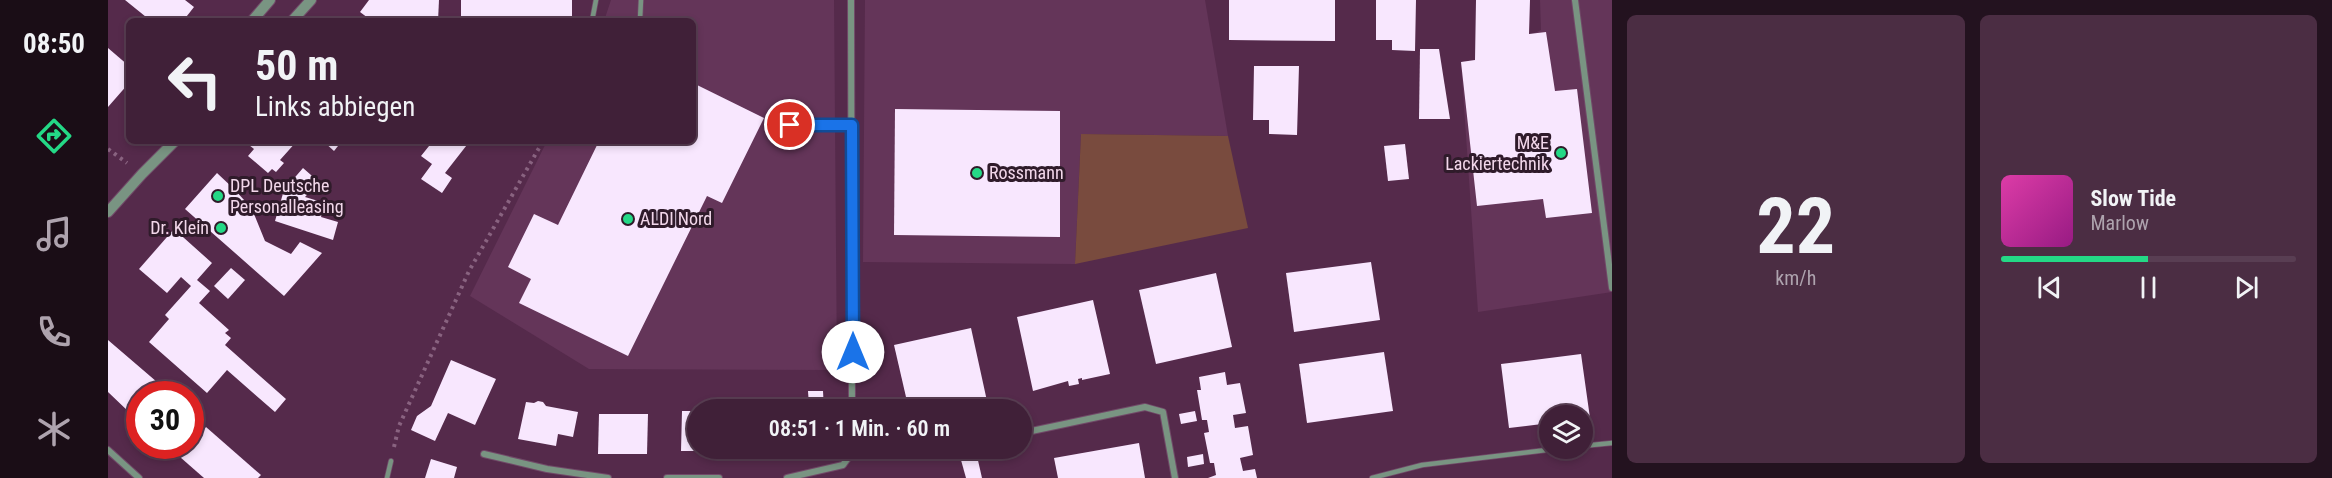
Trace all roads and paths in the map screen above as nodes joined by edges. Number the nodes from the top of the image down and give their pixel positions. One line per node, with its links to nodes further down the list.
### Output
1 (270, 0): 7 (street)
2 (311, 0): 8 (street)
3 (596, 0): 9 (lane)
4 (640, 0): 10 (lane)
5 (851, 0): 12 (street)
6 (1575, 0): 18 (street)
7 (255, 18)
8 (295, 18)
9 (593, 18)
10 (640, 18)
11 (790, 125): 12 (lane)
12 (852, 125): 19 (street)
13 (163, 144): 16 (street)
14 (172, 144): 16 (street)
15 (541, 144): 27 (path)
16 (142, 174): 17 (street)
17 (108, 212)
18 (1612, 288)
19 (852, 399)
20 (1032, 431): 34 (street)
21 (1612, 443): 22 (lane)
22 (1593, 445)
23 (108, 450): 28 (street)
24 (1539, 451): 35 (lane)
25 (484, 454): 30 (street)
26 (846, 459): 33 (street)
27 (391, 461): 29 (lane)
28 (139, 478)
29 (387, 478)
30 (608, 478)
31 (668, 478): 32 (street)
32 (719, 478)
33 (787, 478)
34 (1175, 478)
35 (1372, 478)

